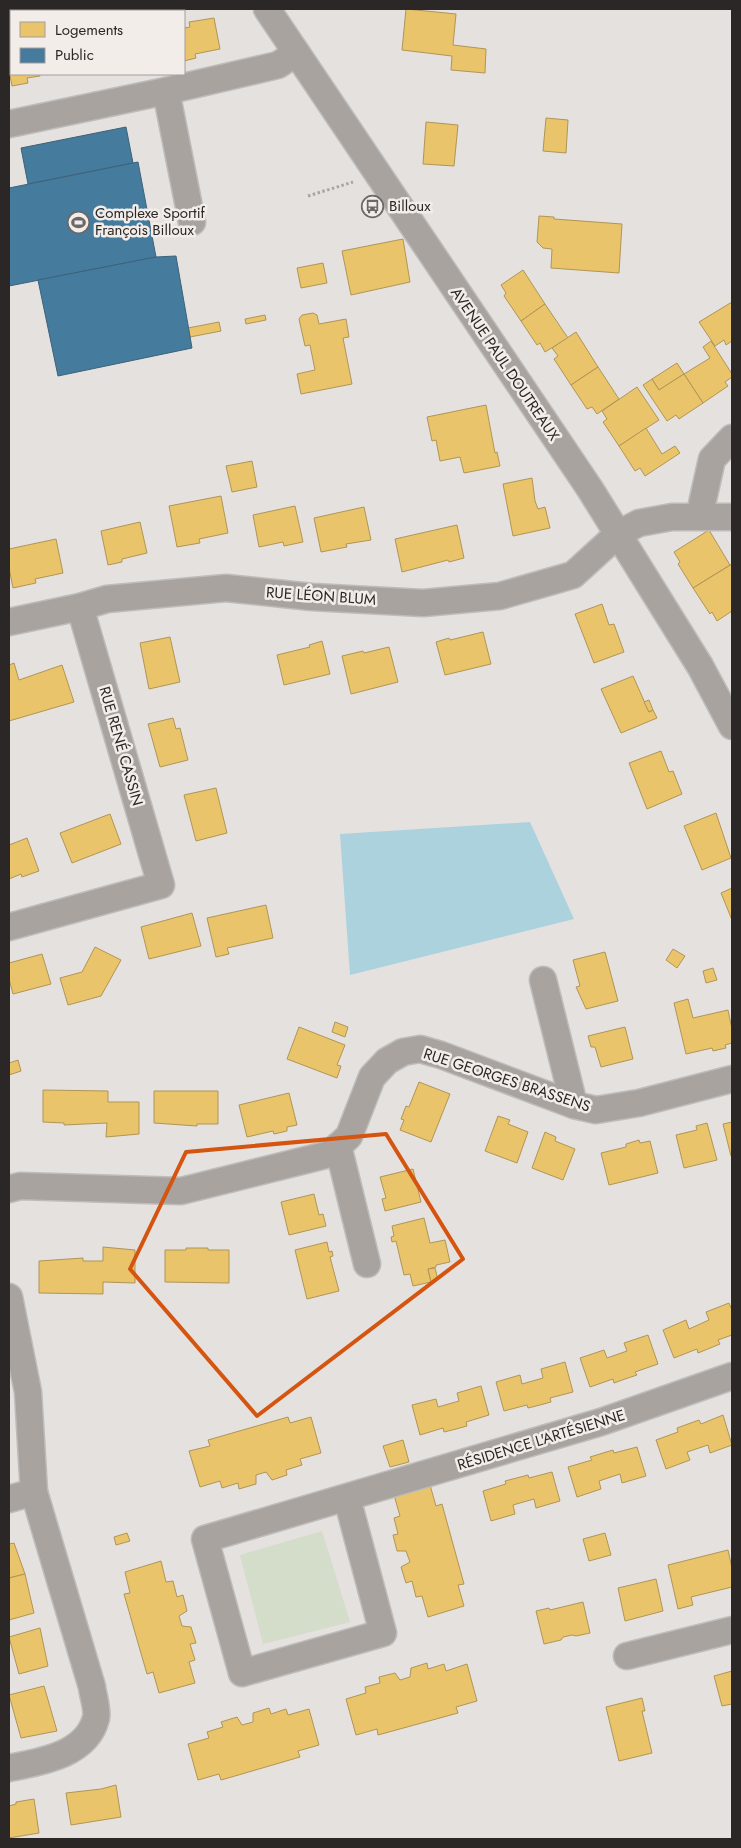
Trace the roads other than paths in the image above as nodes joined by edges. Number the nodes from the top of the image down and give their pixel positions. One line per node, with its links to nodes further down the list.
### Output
1 (267, 9): 2 (street, AVENUE PAUL DOUTREAUX)
2 (296, 53): 3 (street); 9 (street, AVENUE PAUL DOUTREAUX)
3 (166, 91): 4 (street); 5 (street)
4 (9, 124)
5 (192, 222)
6 (732, 438): 8 (street)
7 (732, 517): 8 (street, RUE LÉON BLUM)
8 (705, 518): 9 (street, RUE LÉON BLUM)
9 (618, 534): 10 (street, RUE LÉON BLUM); 12 (street, AVENUE PAUL DOUTREAUX)
10 (80, 607): 11 (street, RUE LÉON BLUM); 13 (street, RUE RENÉ CASSIN)
11 (9, 622)
12 (732, 726)
13 (9, 927)
14 (543, 980): 16 (street)
15 (732, 1079): 16 (street, RUE GEORGES BRASSENS)
16 (574, 1105): 17 (street, RUE GEORGES BRASSENS)
17 (338, 1146): 18 (street, RUE GEORGES BRASSENS); 19 (street)
18 (9, 1189)
19 (367, 1264)
20 (9, 1297): 22 (street)
21 (732, 1376): 23 (street, RÉSIDENCE L'ARTÉSIENNE)
22 (34, 1492): 24 (street); 27 (street)
23 (347, 1498): 23 (street, RÉSIDENCE L'ARTÉSIENNE)
24 (9, 1499)
25 (732, 1630): 26 (street)
26 (627, 1656)
27 (9, 1768)

